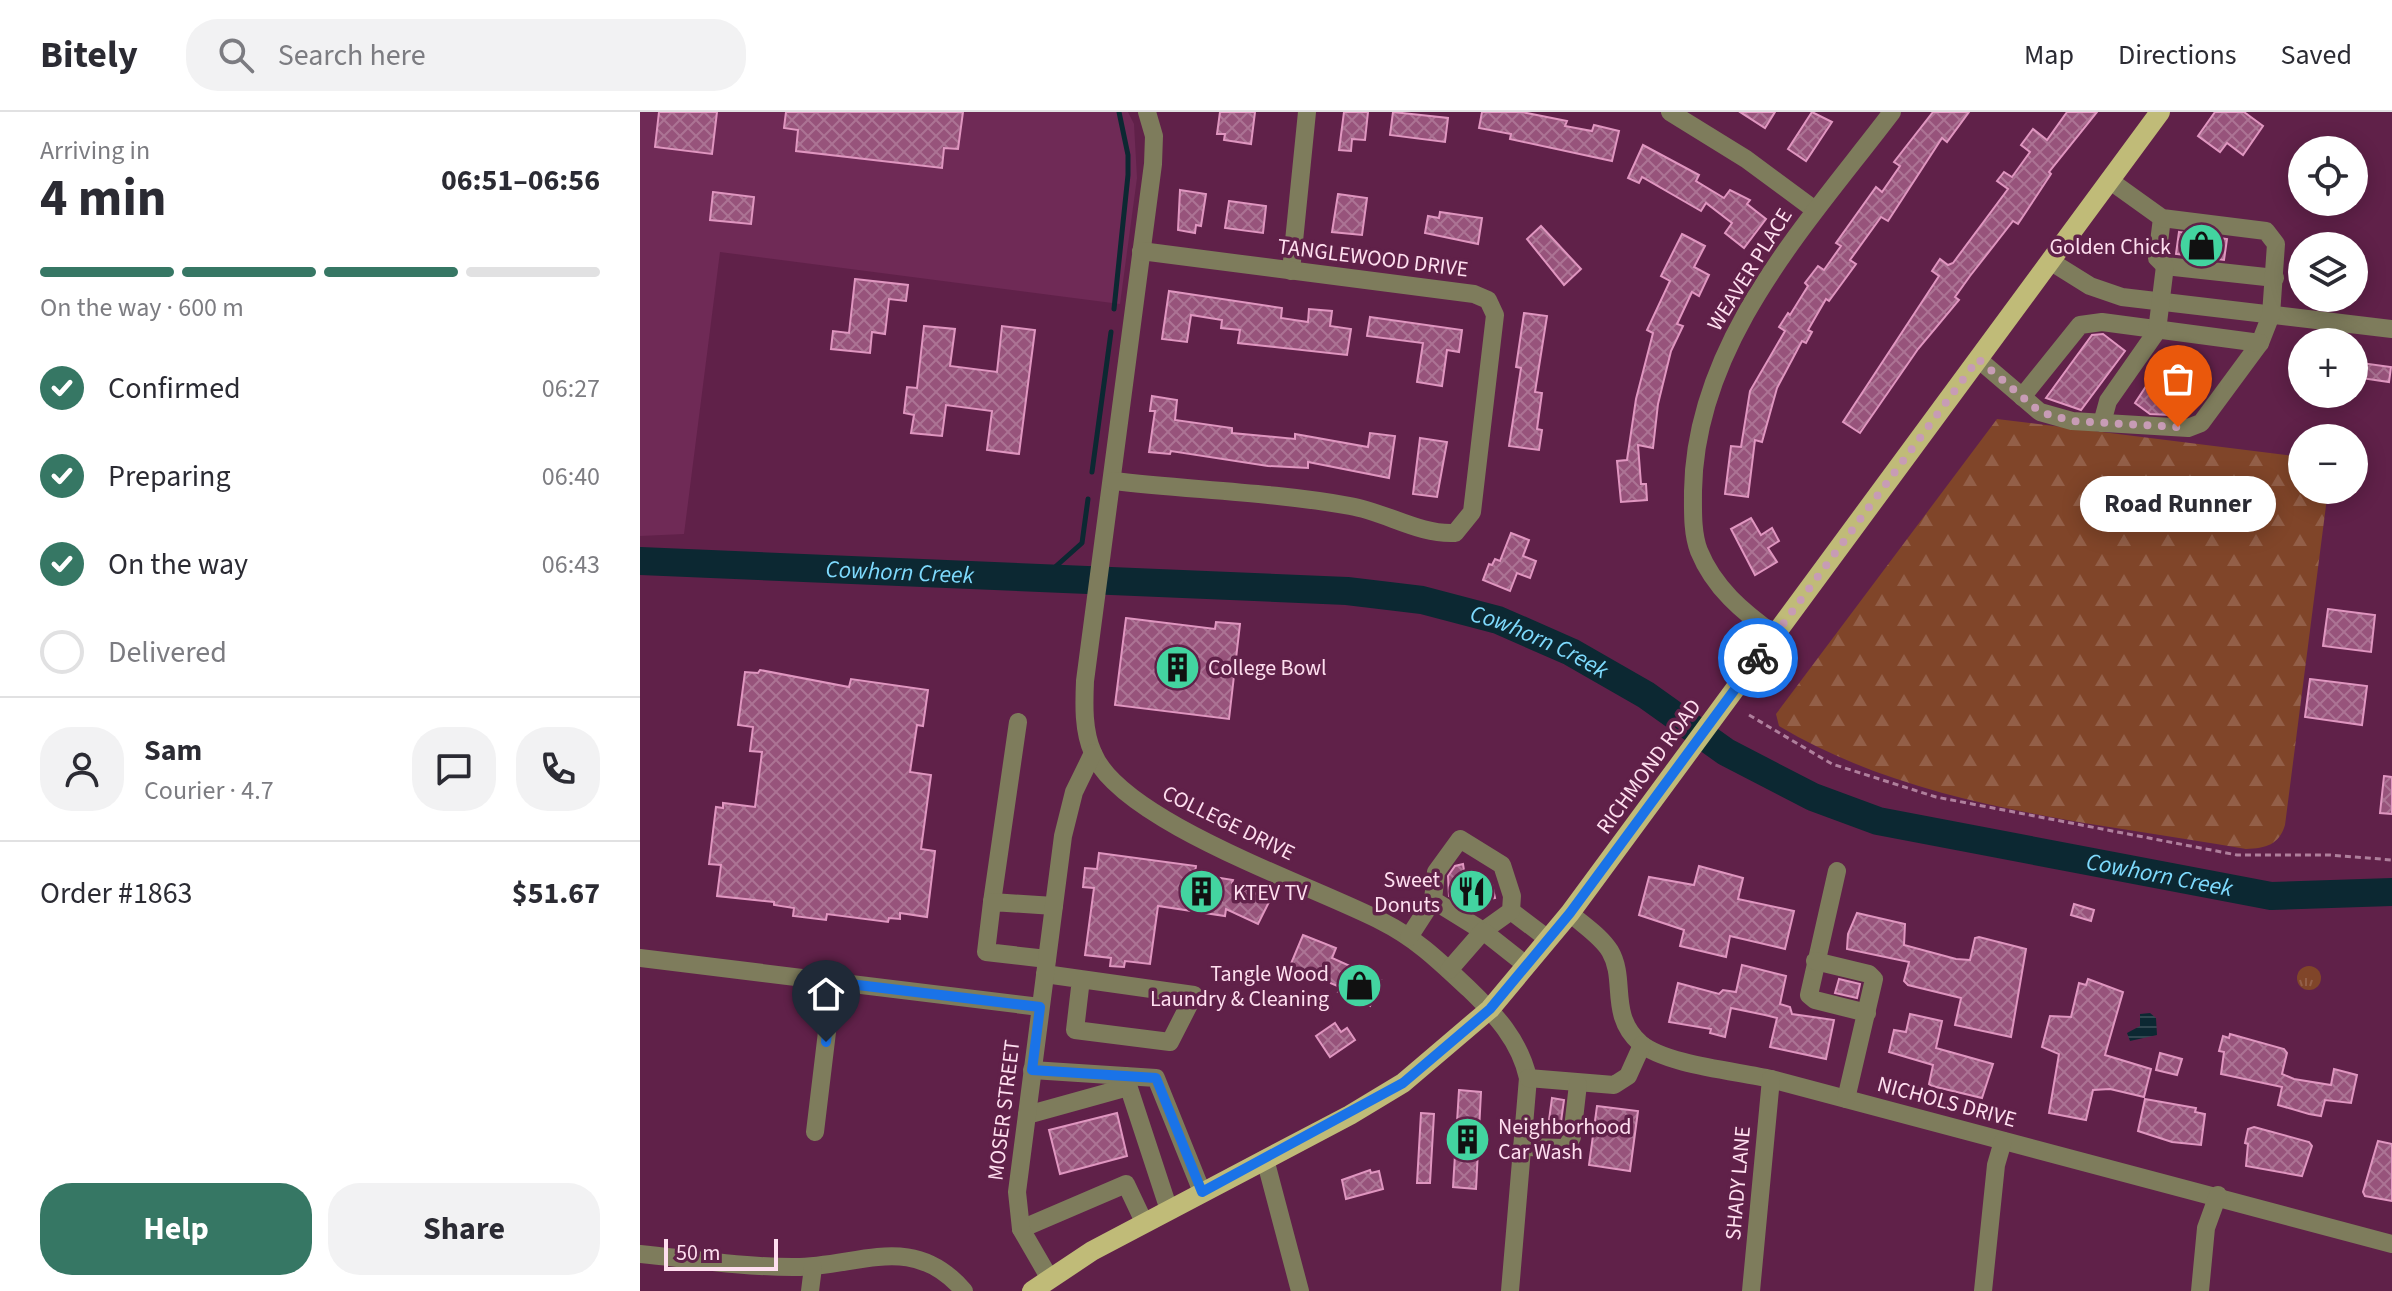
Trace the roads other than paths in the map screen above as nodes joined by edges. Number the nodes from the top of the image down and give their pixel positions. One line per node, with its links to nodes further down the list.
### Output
1 (1147, 112): 9 (street, COLLEGE DRIVE)
2 (1307, 112): 12 (street)
3 (1670, 112): 7 (street)
4 (1892, 112): 7 (street, WEAVER PLACE)
5 (2160, 112): 6 (main road, RICHMOND ROAD)
6 (2109, 180): 8 (street); 10 (main road, RICHMOND ROAD)
7 (1815, 210): 23 (street, WEAVER PLACE)
8 (2162, 218): 11 (street); 13 (street)
9 (1141, 251): 12 (street, TANGLEWOOD DRIVE); 22 (street, COLLEGE DRIVE)
10 (2050, 261): 14 (street); 19 (main road, RICHMOND ROAD)
11 (2165, 266): 13 (street); 14 (street)
12 (1291, 271): 22 (street, TANGLEWOOD DRIVE)
13 (2275, 278): 15 (street)
14 (2163, 302): 15 (street); 17 (street)
15 (2271, 315): 16 (street); 18 (street)
16 (2392, 329)
17 (2157, 331): 18 (street); 20 (street); 21 (street)
18 (2260, 343): 21 (street)
19 (1978, 359): 20 (street); 23 (main road, RICHMOND ROAD)
20 (2022, 397): 21 (street)
21 (2102, 423)
22 (1113, 481): 25 (street, COLLEGE DRIVE)
23 (1775, 635): 31 (main road, RICHMOND ROAD)
24 (1018, 722): 28 (street)
25 (1093, 753): 29 (street, MOSER STREET); 33 (street, COLLEGE DRIVE)
26 (1837, 871): 36 (street)
27 (1433, 900): 30 (street); 32 (street); 33 (street)
28 (992, 902): 29 (street); 38 (street)
29 (1054, 906): 38 (street, MOSER STREET)
30 (1511, 911): 32 (street); 34 (street)
31 (1570, 913): 34 (main road, RICHMOND ROAD); 45 (street)
32 (1483, 931): 37 (street); 39 (street)
33 (1409, 937): 39 (street, COLLEGE DRIVE)
34 (1548, 939): 37 (main road, RICHMOND ROAD)
35 (640, 958): 41 (street)
36 (1815, 961): 44 (street); 44 (street)
37 (1526, 965): 43 (main road, RICHMOND ROAD)
38 (1046, 967): 40 (street); 42 (street, MOSER STREET)
39 (1449, 970): 43 (street, COLLEGE DRIVE)
40 (1081, 979): 40 (street)
41 (833, 982): 42 (street); 53 (street)
42 (1040, 1007): 46 (street, MOSER STREET)
43 (1490, 1009): 47 (street, COLLEGE DRIVE); 56 (main road, RICHMOND ROAD)
44 (1867, 1013): 51 (street)
45 (1642, 1045): 48 (street, NICHOLS DRIVE); 50 (street)
46 (1032, 1070): 49 (street); 52 (street, MOSER STREET)
47 (1528, 1078): 50 (street); 55 (street, COLLEGE DRIVE)
48 (1771, 1079): 51 (street, NICHOLS DRIVE); 73 (street, SHADY LANE)
49 (1127, 1081): 52 (street); 57 (street); 59 (street)
50 (1578, 1084): 55 (street)
51 (1846, 1099): 54 (street, NICHOLS DRIVE)
52 (1027, 1115): 63 (street, MOSER STREET)
53 (815, 1132)
54 (2003, 1141): 60 (street, NICHOLS DRIVE); 74 (street)
55 (1522, 1147): 72 (street, COLLEGE DRIVE)
56 (1265, 1159): 59 (main road, RICHMOND ROAD); 71 (street)
57 (1155, 1168): 58 (street); 61 (street)
58 (1126, 1184): 62 (street); 63 (street)
59 (1202, 1192): 61 (main road, RICHMOND ROAD)
60 (2218, 1195): 64 (street, NICHOLS DRIVE); 75 (street)
61 (1169, 1210): 62 (main road, RICHMOND ROAD)
62 (1144, 1222): 67 (main road, RICHMOND ROAD)
63 (1021, 1229): 67 (street, MOSER STREET)
64 (2392, 1244)
65 (640, 1254): 66 (street)
66 (813, 1267): 68 (street); 69 (street)
67 (1050, 1279): 70 (main road, RICHMOND ROAD)
68 (810, 1291)
69 (964, 1291)
70 (1032, 1291)
71 (1300, 1291)
72 (1510, 1291)
73 (1751, 1291)
74 (1983, 1291)
75 (2200, 1291)

